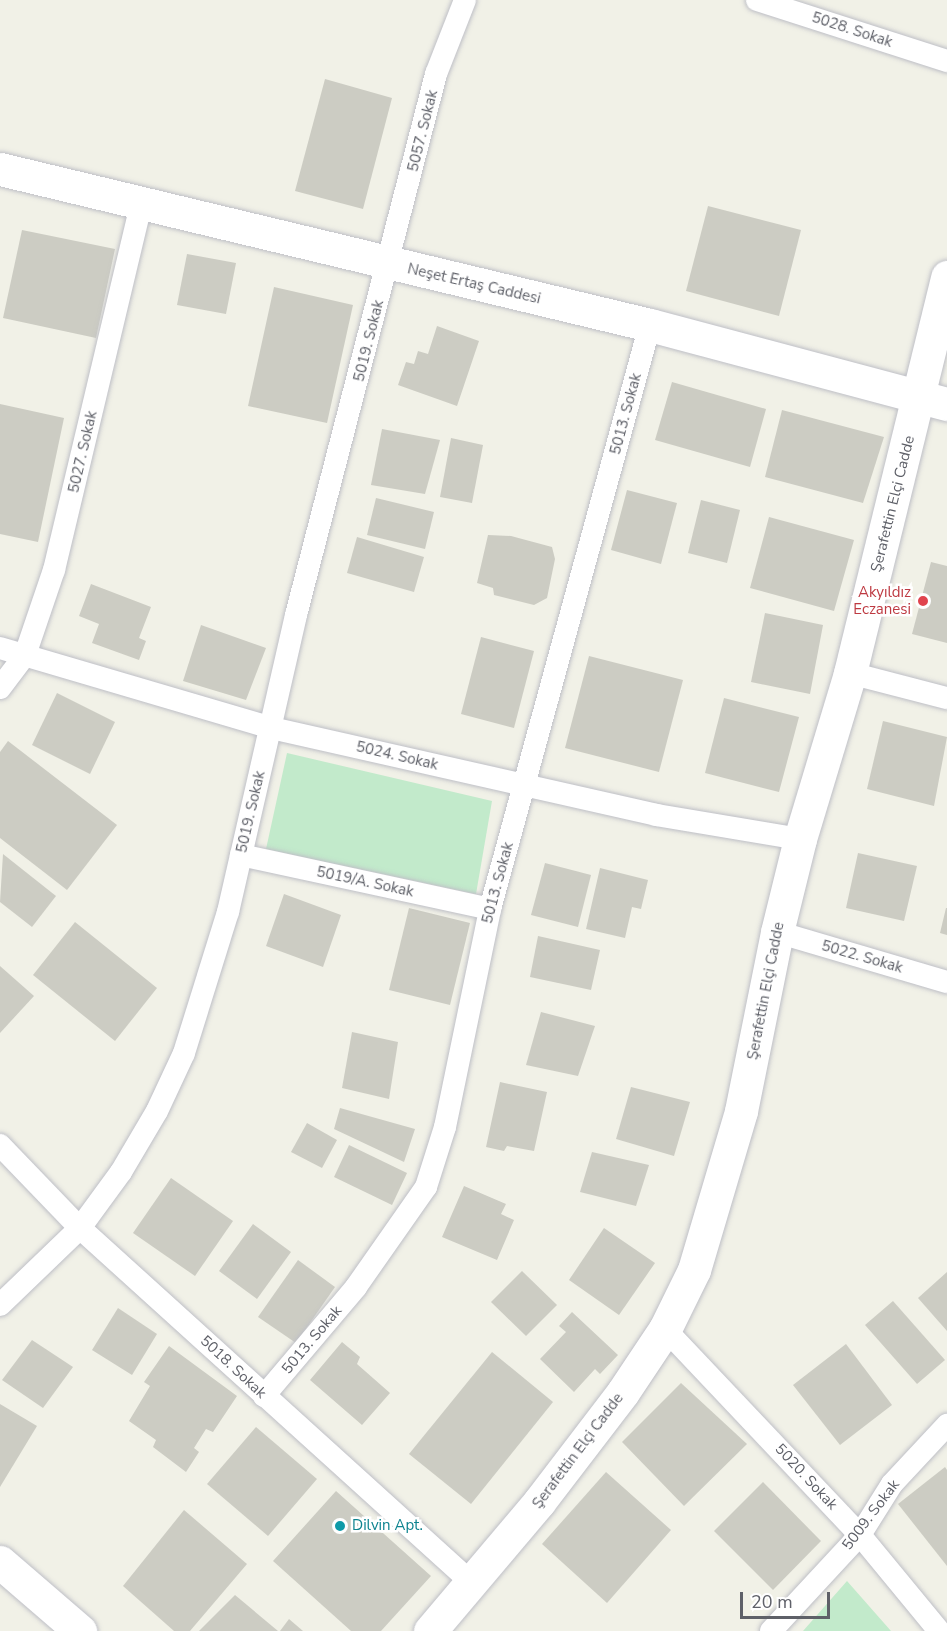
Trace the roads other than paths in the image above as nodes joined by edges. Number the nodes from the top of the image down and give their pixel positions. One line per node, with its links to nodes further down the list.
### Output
1 (465, 0): 6 (street, 5057. Sokak)
2 (757, 0): 3 (street, 5028. Sokak)
3 (947, 61)
4 (0, 169): 5 (street, Neşet Ertaş Caddesi)
5 (141, 205): 6 (street, Neşet Ertaş Caddesi); 11 (street, 5027. Sokak)
6 (388, 264): 8 (street, Neşet Ertaş Caddesi); 15 (street, 5019. Sokak)
7 (947, 277): 9 (street, Şerafettin Elçi Cadde)
8 (650, 325): 9 (street, Neşet Ertaş Caddesi); 16 (street, 5013. Sokak)
9 (934, 401): 12 (street, Şerafettin Elçi Cadde)
10 (0, 648): 11 (street, 5024. Sokak)
11 (26, 656): 13 (street, 5027. Sokak); 15 (street, 5024. Sokak)
12 (850, 673): 14 (street); 17 (street, Şerafettin Elçi Cadde)
13 (0, 688)
14 (947, 698)
15 (271, 728): 16 (street, 5024. Sokak); 18 (street, 5019. Sokak)
16 (524, 785): 17 (street, 5024. Sokak); 19 (street, 5013. Sokak)
17 (800, 839): 20 (street, Şerafettin Elçi Cadde)
18 (241, 855): 19 (street, 5019/A. Sokak); 23 (street, 5019. Sokak)
19 (490, 909): 26 (street, 5013. Sokak)
20 (777, 932): 21 (street, 5022. Sokak); 25 (street, Şerafettin Elçi Cadde)
21 (947, 982)
22 (0, 1145): 23 (street, 5018. Sokak)
23 (81, 1228): 24 (street, 5019. Sokak); 26 (street, 5018. Sokak)
24 (0, 1305)
25 (665, 1329): 28 (street, 5020. Sokak); 30 (street, Şerafettin Elçi Cadde)
26 (264, 1396): 30 (street, 5018. Sokak)
27 (947, 1425): 28 (street, 5009. Sokak)
28 (860, 1535): 33 (street, 5009. Sokak); 34 (street, 5020. Sokak)
29 (0, 1562): 31 (street)
30 (472, 1583): 32 (street, Şerafettin Elçi Cadde)
31 (67, 1627)
32 (430, 1631)
33 (771, 1631)
34 (939, 1631)

